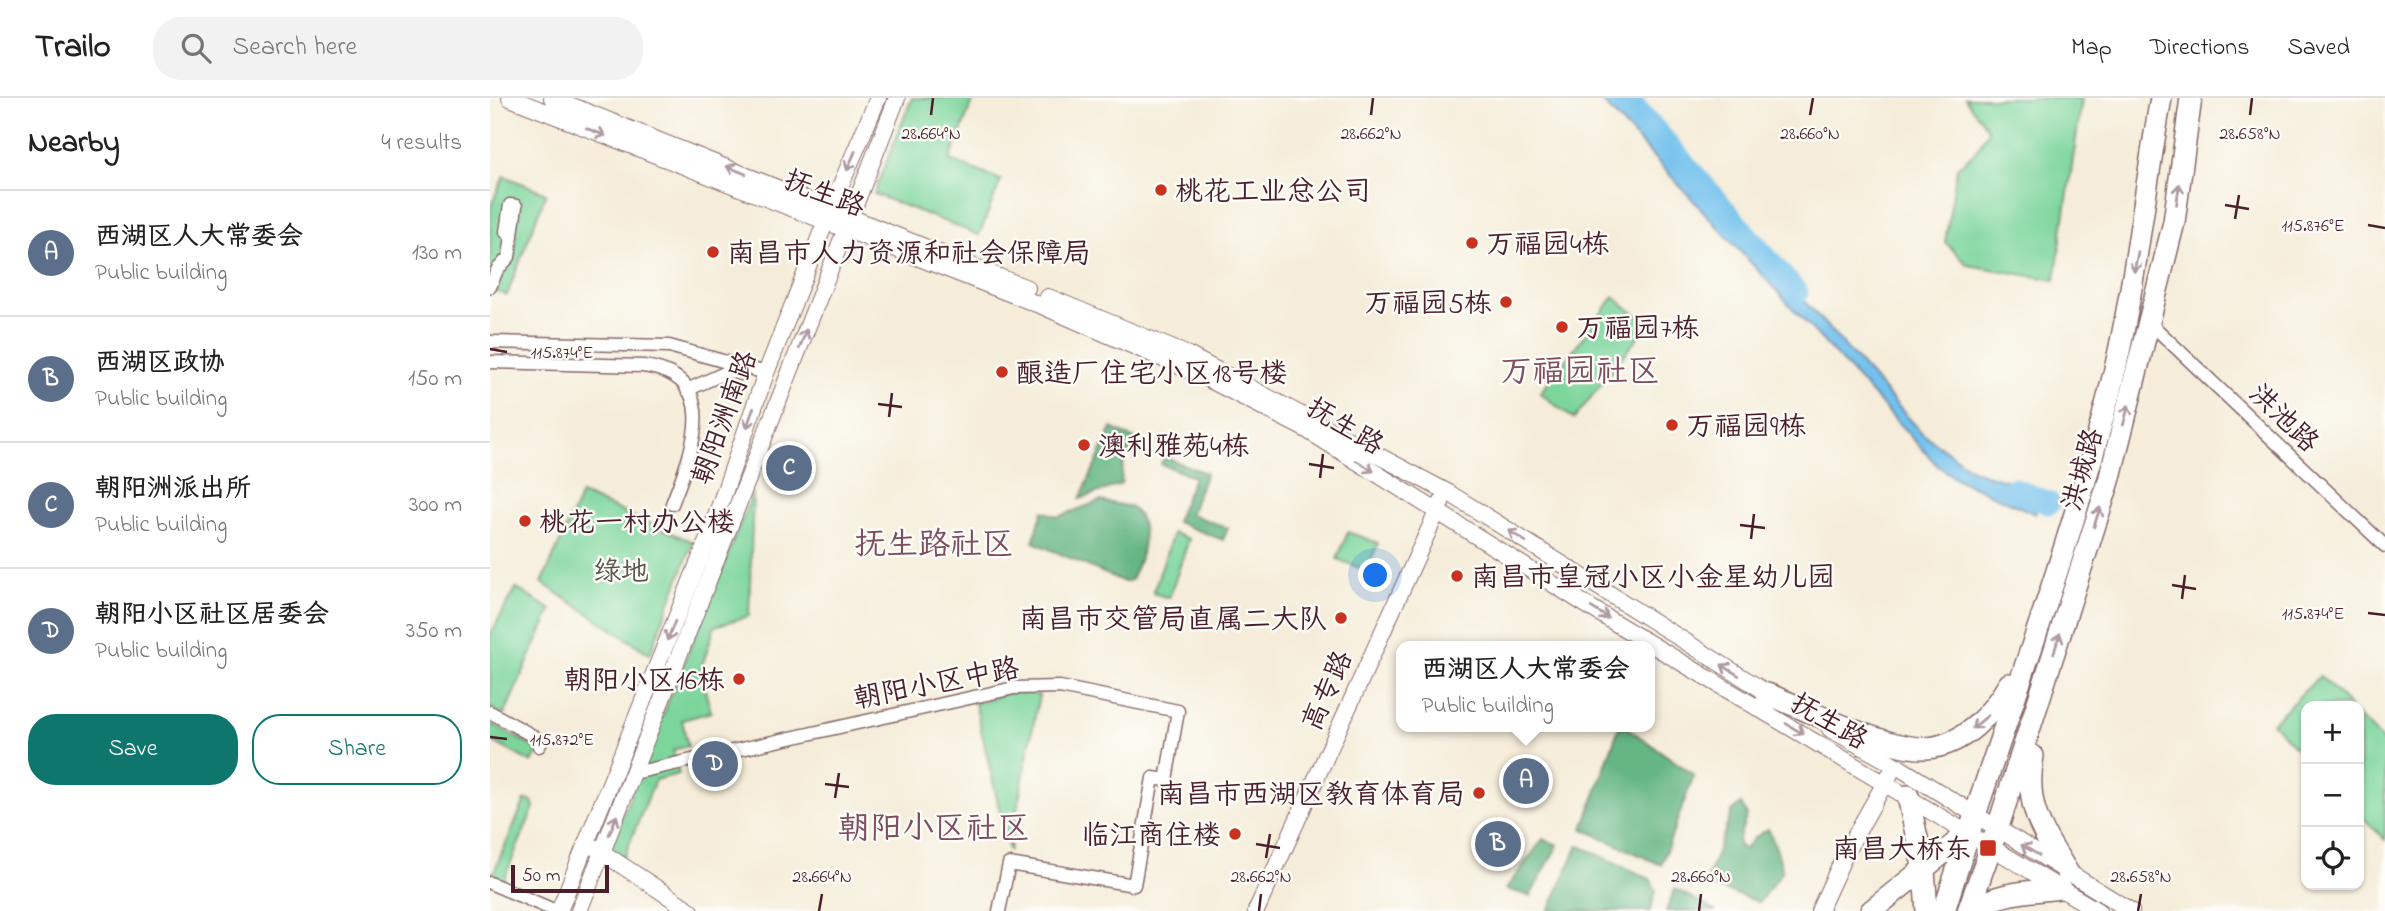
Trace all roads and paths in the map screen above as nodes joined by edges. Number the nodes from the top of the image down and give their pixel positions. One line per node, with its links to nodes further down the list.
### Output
1 (510, 98): 7 (main road, 抚生路, one-way to 7)
2 (552, 98): 7 (main road, 抚生路, one-way to 2)
3 (878, 98): 7 (main road, 朝阳洲南路, one-way to 7)
4 (897, 98): 8 (main road, 朝阳洲南路)
5 (2161, 98): 21 (highway, 洪城路, one-way to 21)
6 (2191, 98): 11 (highway, 洪城路, one-way to 6)
7 (828, 214): 8 (main road, 抚生路); 14 (main road, 朝阳洲南路)
8 (849, 222): 16 (main road, 抚生路); 18 (main road, 抚生路, one-way to 18); 28 (main road, 朝阳洲南路, one-way to 8)
9 (510, 236): 10 (street)
10 (490, 287)
11 (2150, 323): 19 (street, 洪池路); 23 (highway, 洪城路, one-way to 11)
12 (490, 342): 14 (street)
13 (490, 362): 15 (street)
14 (765, 377): 15 (street); 33 (main road, 朝阳洲南路, one-way to 33)
15 (687, 390): 17 (street)
16 (1449, 493): 18 (main road, 高专路); 24 (main road, 抚生路, one-way to 16)
17 (672, 504)
18 (1435, 510): 20 (main road, 抚生路, one-way to 20); 43 (main road, 高专路)
19 (2385, 546)
20 (1641, 641)
21 (2031, 645): 24 (highway, one-way to 24); 31 (highway, 洪城路)
22 (1655, 649): 29 (main road, 抚生路, one-way to 29)
23 (2046, 680): 32 (highway, 洪城路); 36 (highway)
24 (1767, 694): 27 (main road, 抚生路)
25 (490, 712): 26 (street)
26 (490, 719)
27 (1895, 765): 29 (main road); 31 (main road, 抚生路)
28 (634, 773): 34 (main road, 朝阳洲南路, one-way to 28); 42 (street, 朝阳小区中路)
29 (1885, 782): 30 (main road, 抚生路); 44 (main road)
30 (1908, 796): 31 (main road, 抚生路); 35 (highway)
31 (1971, 824): 32 (main road, 抚生路); 35 (highway); 47 (highway, 洪城路)
32 (1994, 839): 36 (main road, 抚生路); 48 (highway, 洪城路)
33 (587, 842): 34 (main road); 39 (main road, 朝阳洲南路)
34 (602, 853): 40 (main road, 朝阳洲南路); 41 (main road)
35 (1924, 871): 45 (highway); 46 (highway)
36 (2064, 881): 38 (main road, 抚生路); 48 (highway); 49 (main road, 抚生路)
37 (490, 883): 39 (street)
38 (2123, 909)
39 (557, 911)
40 (579, 911)
41 (691, 911)
42 (999, 911)
43 (1256, 911)
44 (1819, 911)
45 (1871, 911)
46 (1927, 911)
47 (1944, 911)
48 (1968, 911)
49 (2098, 911)

